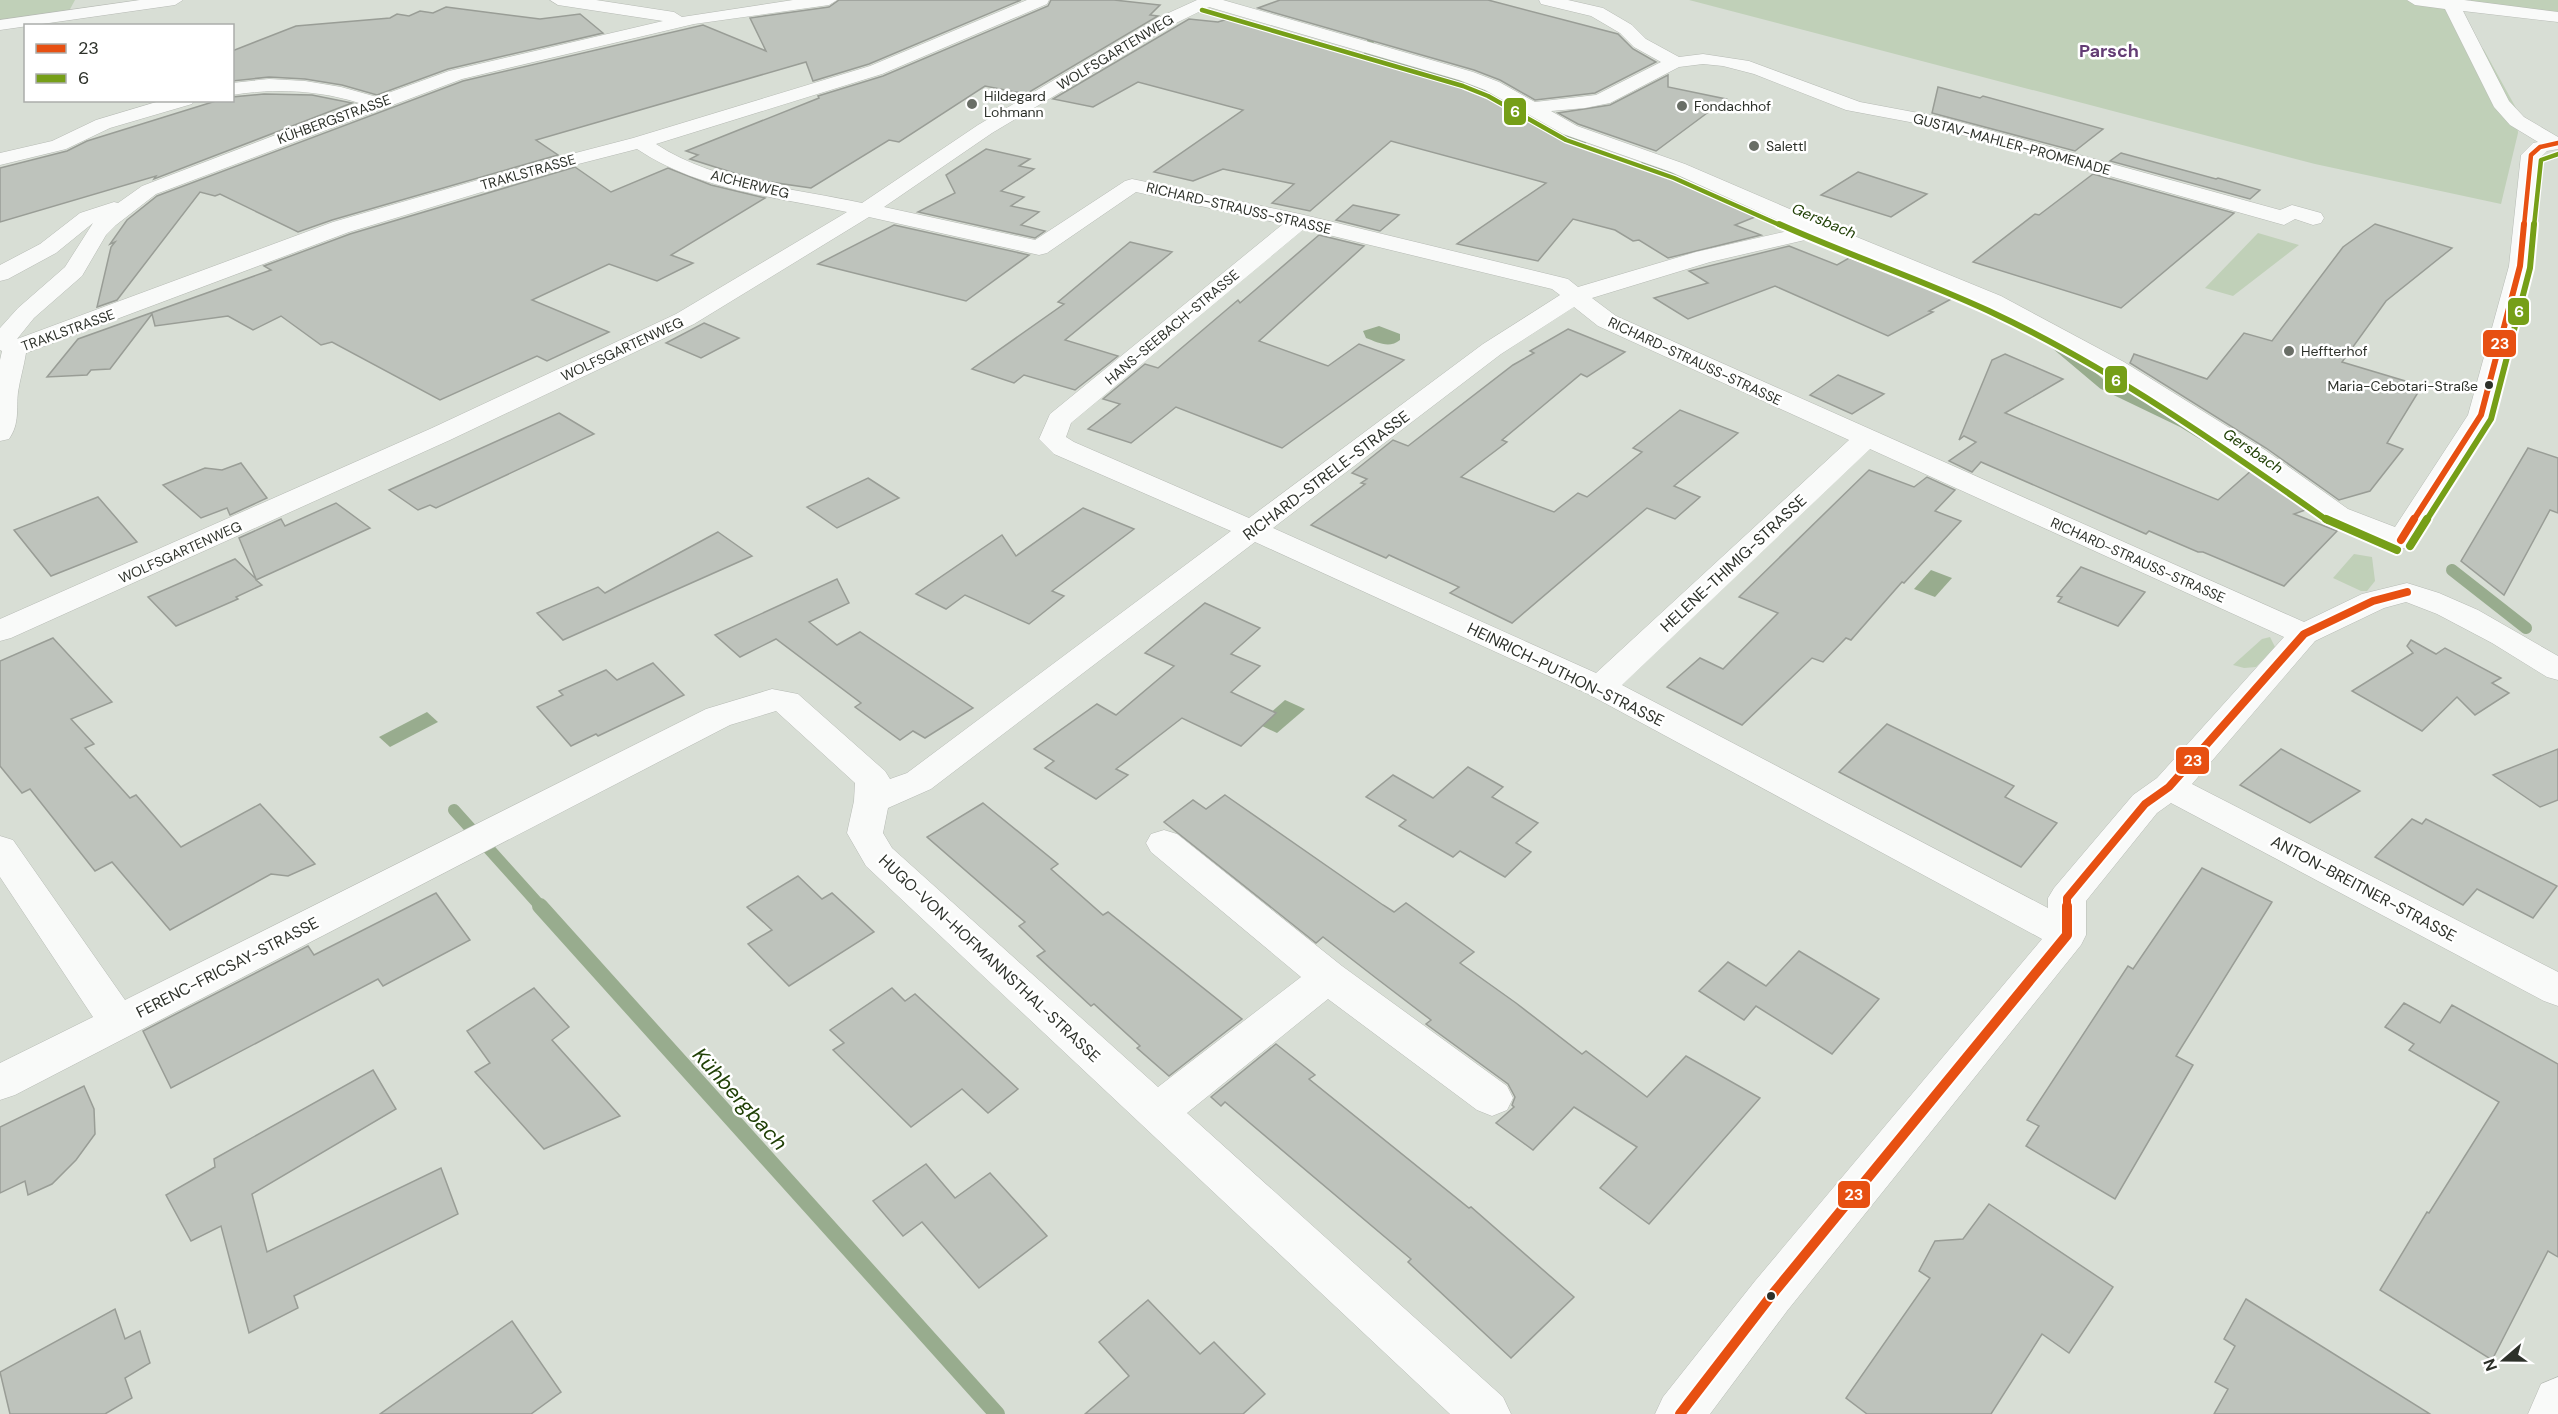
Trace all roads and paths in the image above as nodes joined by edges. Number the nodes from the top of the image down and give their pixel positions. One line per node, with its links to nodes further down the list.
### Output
1 (175, 0): 11 (street)
2 (558, 0): 10 (street)
3 (829, 0): 10 (street, KÜHBERGSTRASSE)
4 (1041, 0): 17 (street, TRAKLSTRASSE)
5 (1207, 0): 16 (street); 21 (street, WOLFSGARTENWEG)
6 (1547, 0): 12 (street)
7 (2415, 0): 8 (street)
8 (2453, 2): 9 (street); 18 (street)
9 (2558, 17)
10 (694, 19): 15 (street, KÜHBERGSTRASSE)
11 (0, 25)
12 (1675, 62): 16 (street, GUSTAV-MAHLER-PROMENADE); 22 (street, GUSTAV-MAHLER-PROMENADE)
13 (234, 90): 15 (street)
14 (177, 102): 19 (street)
15 (376, 103): 20 (street, KÜHBERGSTRASSE)
16 (1531, 110): 24 (street)
17 (640, 142): 21 (street, AICHERWEG); 27 (street, TRAKLSTRASSE)
18 (2556, 143): 32 (street)
19 (0, 159)
20 (124, 207): 25 (street); 27 (street, KÜHBERGSTRASSE)
21 (866, 210): 23 (street, RICHARD-STRAUSS-STRASSE); 34 (street, WOLFSGARTENWEG)
22 (2313, 218)
23 (1300, 221): 26 (street, RICHARD-STRAUSS-STRASSE); 29 (street, HANS-SEEBACH-STRASSE)
24 (1808, 232): 26 (street, RICHARD-STRELE-STRASSE); 32 (street)
25 (0, 274)
26 (1576, 295): 30 (street, RICHARD-STRAUSS-STRASSE); 31 (street, RICHARD-STRELE-STRASSE)
27 (15, 349): 28 (street, KÜHBERGSTRASSE)
28 (0, 433)
29 (1052, 439): 31 (street, HEINRICH-PUTHON-STRASSE)
30 (1866, 440): 35 (street, RICHARD-STRAUSS-STRASSE); 37 (street, HELENE-THIMIG-STRASSE)
31 (1253, 530): 37 (street, HEINRICH-PUTHON-STRASSE); 39 (street, RICHARD-STRELE-STRASSE)
32 (2401, 540): 33 (street)
33 (2407, 592): 35 (street); 36 (street)
34 (0, 631)
35 (2304, 634): 38 (street)
36 (2558, 670)
37 (1600, 687): 43 (street, HEINRICH-PUTHON-STRASSE)
38 (2169, 787): 43 (street); 45 (street, ANTON-BREITNER-STRASSE)
39 (872, 801): 40 (street, HUGO-VON-HOFMANNSTHAL-STRASSE); 49 (street, HUGO-VON-HOFMANNSTHAL-STRASSE)
40 (505, 825): 46 (street, FERENC-FRICSAY-STRASSE)
41 (1164, 843): 44 (street)
42 (0, 849): 46 (street)
43 (2067, 935): 52 (street)
44 (1328, 977): 48 (street); 49 (street)
45 (2558, 990)
46 (119, 1023): 47 (street, FERENC-FRICSAY-STRASSE)
47 (0, 1083)
48 (1492, 1098)
49 (1156, 1112): 51 (street, HUGO-VON-HOFMANNSTHAL-STRASSE)
50 (2558, 1401): 53 (street)
51 (1486, 1414)
52 (1680, 1414)
53 (2553, 1414)

